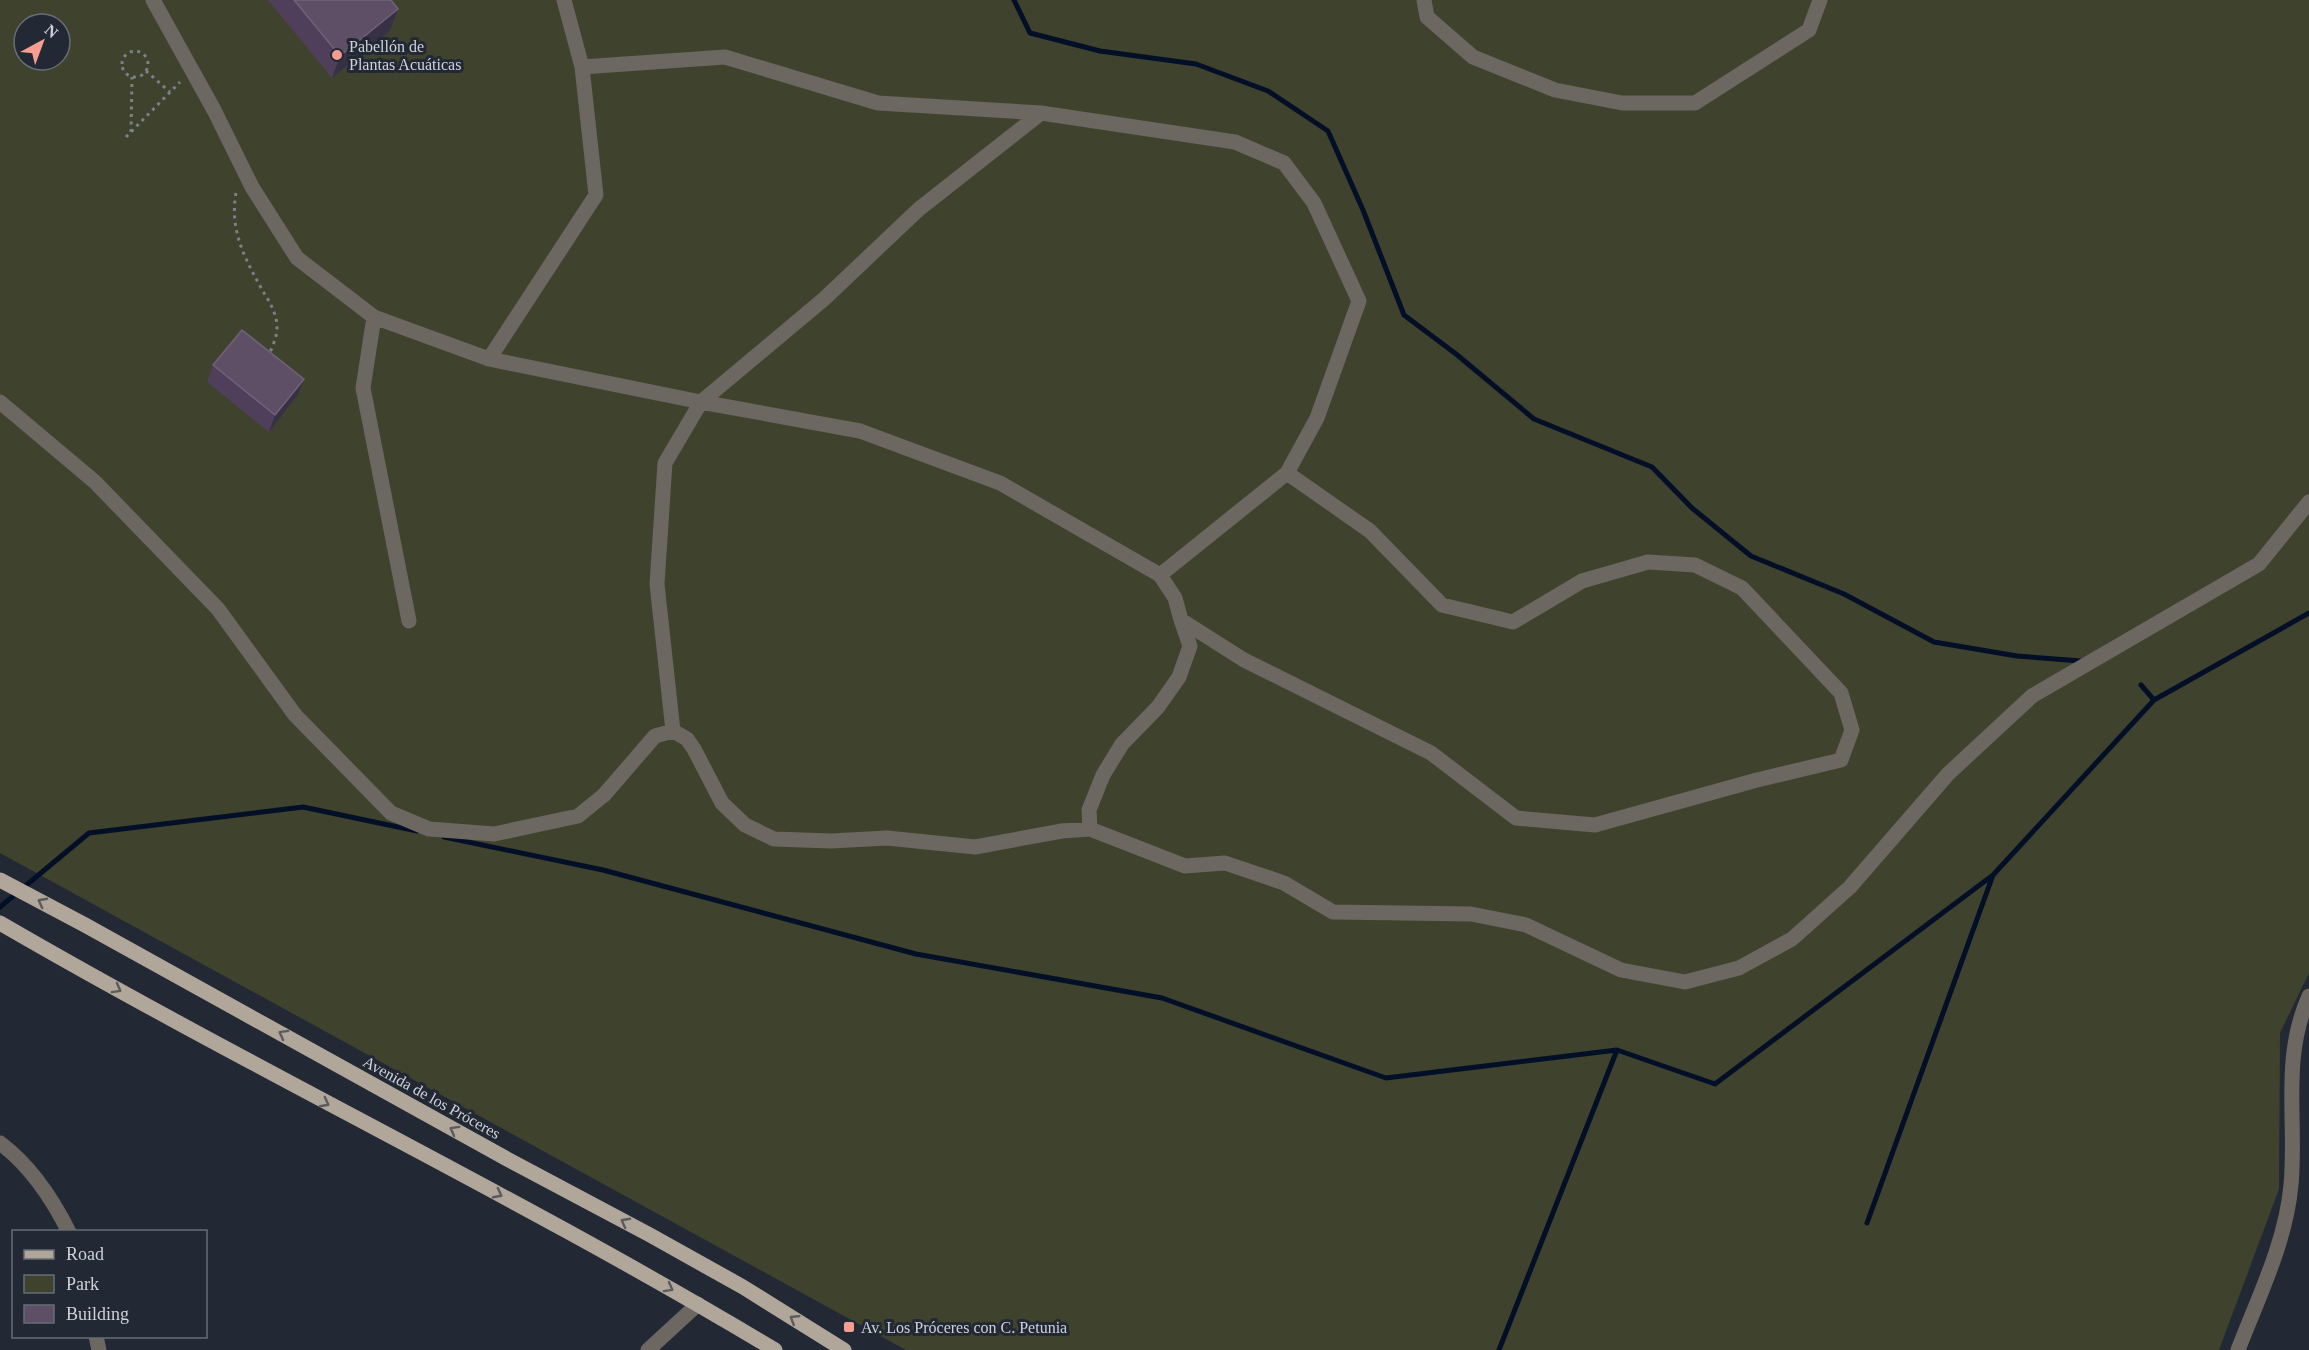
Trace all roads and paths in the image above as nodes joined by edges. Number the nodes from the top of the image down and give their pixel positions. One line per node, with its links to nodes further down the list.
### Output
1 (153, 0): 6 (street)
2 (564, 0): 5 (street)
3 (1424, 0): 4 (street)
4 (1820, 0)
5 (582, 67): 10 (street); 16 (street)
6 (192, 70): 9 (path); 13 (street)
7 (146, 71): 8 (path); 8 (path); 9 (path)
8 (132, 77): 11 (path)
9 (170, 92): 11 (path)
10 (1041, 113): 18 (street); 19 (street)
11 (131, 132): 12 (path)
12 (126, 137)
13 (244, 171): 14 (street); 15 (path)
14 (374, 317): 16 (street); 23 (street)
15 (269, 355)
16 (489, 359): 18 (street)
17 (0, 402): 24 (street)
18 (701, 402): 21 (street); 24 (street)
19 (1287, 473): 21 (street); 22 (street)
20 (2309, 502): 25 (street)
21 (1160, 575): 22 (street)
22 (1181, 620): 25 (street)
23 (409, 621)
24 (673, 731): 25 (street)
25 (1090, 829)
26 (0, 880): 34 (main road, Avenida de los Próceres, one-way to 26)
27 (0, 923): 31 (main road, one-way to 31)
28 (2309, 996): 35 (street)
29 (0, 1143): 30 (street)
30 (68, 1230)
31 (698, 1304): 32 (street); 33 (main road)
32 (648, 1350)
33 (775, 1350)
34 (844, 1350)
35 (2238, 1350)

